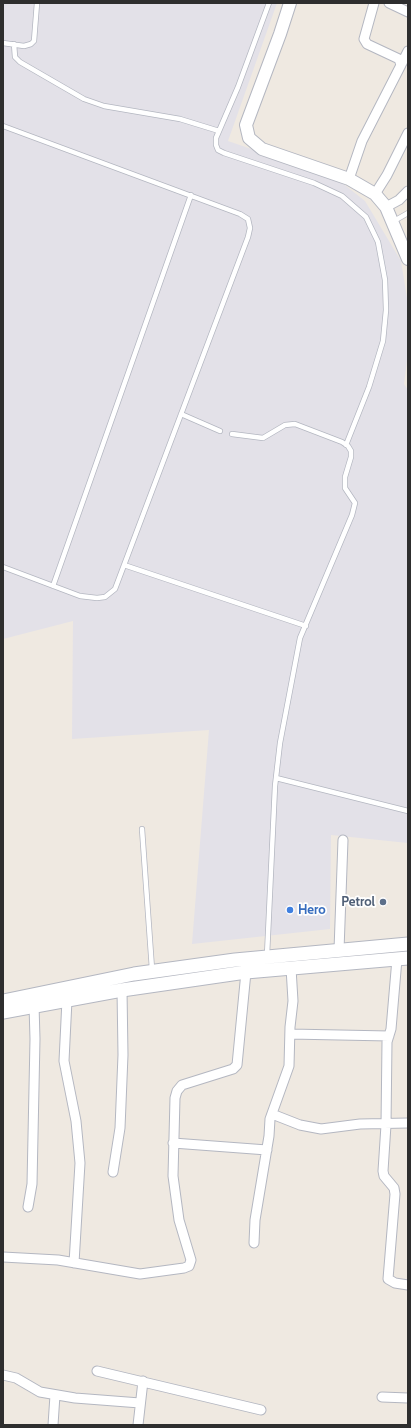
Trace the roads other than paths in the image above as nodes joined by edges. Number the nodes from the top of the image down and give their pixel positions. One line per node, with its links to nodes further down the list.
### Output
1 (37, 3): 8 (lane)
2 (269, 3): 12 (lane)
3 (290, 3): 14 (street)
4 (374, 3): 10 (street)
5 (389, 3): 6 (street)
6 (408, 12)
7 (3, 43): 8 (lane)
8 (14, 44): 12 (lane)
9 (408, 51): 10 (street)
10 (402, 63): 14 (street)
11 (3, 126): 16 (lane)
12 (219, 131): 25 (lane)
13 (408, 133): 17 (street)
14 (350, 179): 17 (street)
15 (408, 191): 18 (street)
16 (191, 194): 22 (lane); 28 (lane)
17 (375, 194): 18 (street)
18 (386, 207): 20 (street)
19 (408, 213): 20 (lane)
20 (392, 221): 21 (street)
21 (408, 258)
22 (181, 414): 23 (lane); 26 (lane)
23 (220, 430)
24 (232, 434): 25 (lane)
25 (346, 445): 29 (lane)
26 (124, 565): 28 (lane); 29 (lane)
27 (3, 567): 28 (lane)
28 (53, 586)
29 (306, 626): 30 (lane)
30 (276, 778): 31 (lane); 37 (lane)
31 (408, 811)
32 (142, 830): 40 (lane)
33 (343, 840): 35 (street)
34 (408, 944): 35 (main road)
35 (339, 950): 36 (main road)
36 (289, 955): 37 (main road); 39 (street)
37 (267, 957): 40 (main road)
38 (403, 958): 39 (main road); 49 (street)
39 (291, 968): 41 (main road); 48 (street)
40 (152, 972): 42 (main road)
41 (246, 972): 43 (main road); 53 (street)
42 (100, 987): 43 (main road); 44 (main road); 45 (main road)
43 (122, 990): 55 (street)
44 (67, 1000): 46 (main road); 59 (street)
45 (3, 1001)
46 (34, 1005): 47 (main road); 56 (street)
47 (3, 1012)
48 (290, 1034): 49 (street); 50 (street)
49 (389, 1036): 52 (street)
50 (272, 1114): 52 (street); 54 (street)
51 (408, 1123): 52 (street)
52 (386, 1125): 60 (street)
53 (173, 1143): 54 (street); 59 (street)
54 (267, 1150): 57 (street)
55 (113, 1172)
56 (28, 1207)
57 (254, 1243)
58 (3, 1257): 59 (street)
59 (74, 1263)
60 (408, 1285)
61 (98, 1371): 63 (street)
62 (3, 1375): 64 (street)
63 (143, 1381): 67 (street); 68 (street)
64 (55, 1395): 67 (street); 69 (street)
65 (382, 1398): 66 (street)
66 (408, 1398)
67 (140, 1403): 70 (street)
68 (261, 1410)
69 (53, 1425)
70 (138, 1425)

